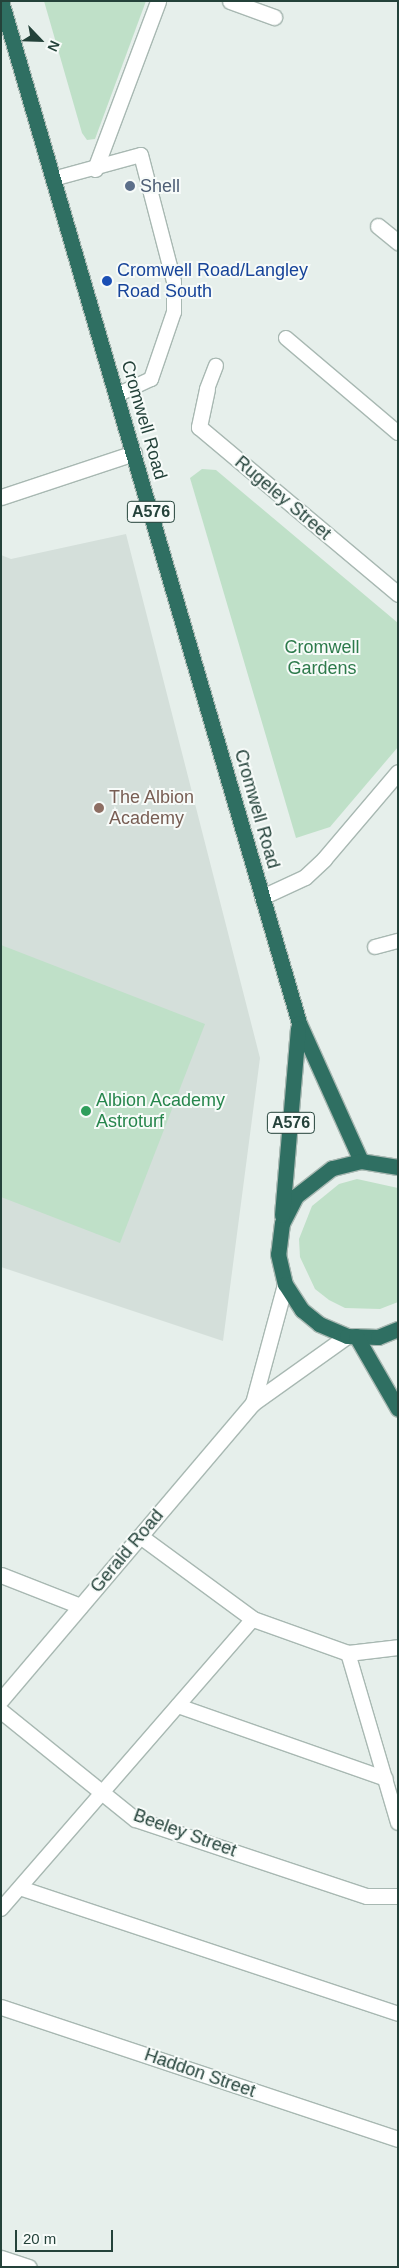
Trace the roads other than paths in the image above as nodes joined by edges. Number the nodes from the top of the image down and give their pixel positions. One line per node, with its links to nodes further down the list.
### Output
1 (1, 1): 6 (highway, Cromwell Road / A576)
2 (158, 1): 5 (street)
3 (230, 1): 4 (street)
4 (274, 17)
5 (94, 170): 6 (lane); 12 (lane)
6 (54, 179): 12 (highway, Cromwell Road / A576)
7 (378, 226): 8 (street)
8 (398, 242)
9 (286, 338): 13 (lane)
10 (216, 366): 11 (lane)
11 (207, 389): 16 (street, Rugeley Street)
12 (117, 395): 14 (highway, Cromwell Road / A576)
13 (398, 432)
14 (134, 453): 15 (street); 18 (highway, Cromwell Road / A576)
15 (1, 498)
16 (398, 594)
17 (398, 772): 18 (street)
18 (262, 897): 21 (highway, Cromwell Road / A576)
19 (398, 941): 20 (lane)
20 (375, 947)
21 (299, 1023): 22 (highway, Cromwell Road / A576); 24 (highway, Cromwell Road / A576)
22 (361, 1161): 23 (highway, A576); 24 (highway, A576)
23 (398, 1167)
24 (282, 1223): 25 (highway, A576)
25 (285, 1284): 27 (highway, A576); 28 (street, Gerald Road)
26 (398, 1329): 27 (highway, A576)
27 (352, 1336): 28 (street, Gerald Road); 29 (highway)
28 (253, 1403): 30 (street, Gerald Road)
29 (398, 1409)
30 (140, 1536): 32 (street, Gerald Road); 33 (street)
31 (1, 1575): 32 (street)
32 (80, 1606): 36 (street, Gerald Road)
33 (253, 1620): 35 (street); 37 (lane)
34 (398, 1647): 35 (street)
35 (348, 1653): 39 (lane)
36 (1, 1700)
37 (178, 1706): 39 (lane); 40 (lane)
38 (1, 1711): 40 (street, Beeley Street)
39 (386, 1779): 41 (lane)
40 (103, 1793): 42 (lane); 43 (street, Beeley Street)
41 (398, 1823)
42 (20, 1888): 44 (lane); 46 (lane)
43 (398, 1896)
44 (1, 1910)
45 (1, 2007): 47 (street, Haddon Street)
46 (398, 2014)
47 (398, 2139)
48 (1, 2258): 49 (street)
49 (29, 2267)

